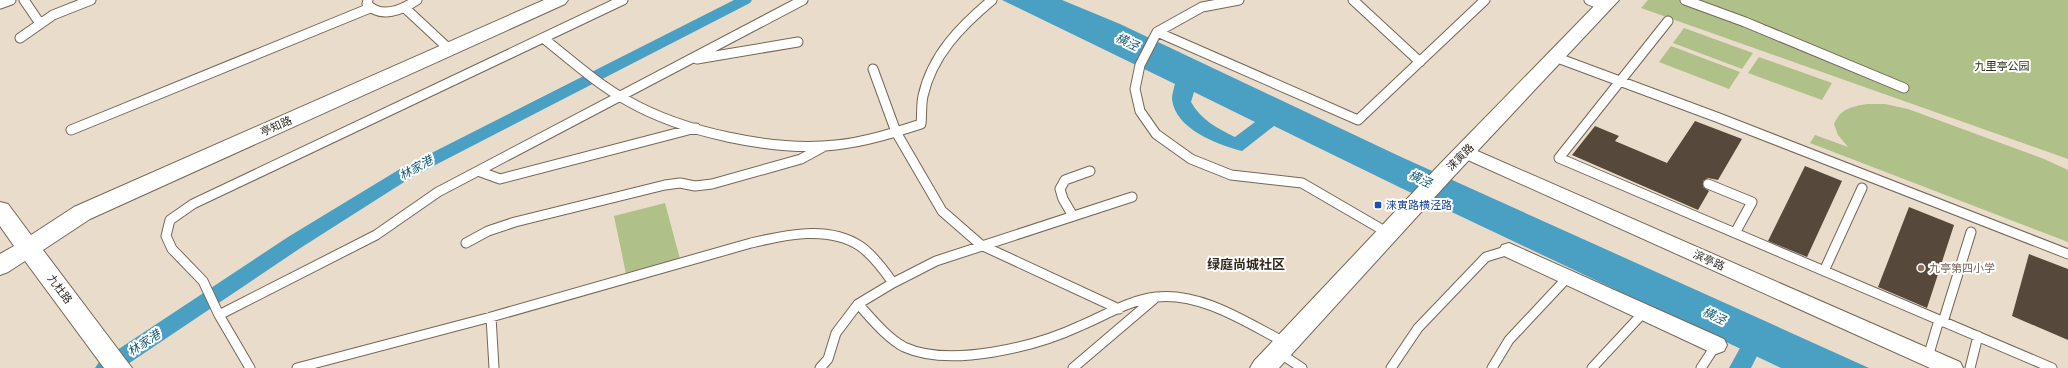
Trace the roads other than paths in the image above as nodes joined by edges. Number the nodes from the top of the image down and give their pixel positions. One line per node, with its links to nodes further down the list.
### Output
1 (11, 0): 15 (lane)
2 (24, 0): 20 (lane)
3 (91, 0): 14 (lane)
4 (417, 0): 18 (lane)
5 (559, 0): 25 (street, 亭知路)
6 (623, 0): 23 (lane)
7 (803, 0): 27 (lane)
8 (992, 0): 35 (lane)
9 (1239, 0): 17 (lane)
10 (1353, 0): 28 (lane)
11 (1485, 0): 28 (lane)
12 (1685, 0): 31 (lane)
13 (1601, 2): 26 (street, 涞寅路)
14 (70, 3): 20 (lane)
15 (0, 4)
16 (369, 4): 18 (lane); 34 (lane)
17 (1201, 4): 21 (lane)
18 (405, 8): 25 (lane)
19 (1668, 21): 30 (lane)
20 (39, 22): 22 (lane)
21 (1156, 32): 28 (lane); 46 (lane)
22 (20, 38)
23 (543, 38): 32 (lane); 61 (lane)
24 (798, 42): 27 (lane)
25 (449, 49): 50 (street, 亭知路)
26 (1555, 57): 30 (lane); 37 (street, 涞寅路)
27 (687, 61): 32 (lane)
28 (1420, 62)
29 (874, 69): 35 (lane)
30 (1620, 82): 47 (lane); 52 (lane)
31 (1904, 88)
32 (621, 96): 33 (lane); 38 (lane)
33 (696, 128): 36 (lane); 38 (lane)
34 (71, 130)
35 (896, 132): 36 (lane); 49 (lane)
36 (824, 146): 48 (lane)
37 (1466, 152): 46 (street, 涞寅路); 67 (street, 滨亭路)
38 (478, 171): 61 (lane)
39 (1090, 171): 44 (lane)
40 (1708, 184): 47 (lane)
41 (1862, 188): 54 (lane)
42 (1132, 197): 44 (lane)
43 (0, 210): 50 (street, 九杜路)
44 (1073, 216): 49 (lane)
45 (1971, 232): 63 (lane)
46 (1388, 233): 66 (street, 涞寅路)
47 (1735, 233): 54 (lane)
48 (466, 243)
49 (981, 245): 56 (lane); 59 (lane)
50 (28, 248): 53 (street, 亭知路); 68 (street, 九杜路)
51 (1509, 250): 55 (street); 75 (lane)
52 (2068, 254)
53 (0, 266)
54 (1824, 271): 63 (lane)
55 (1568, 277): 60 (street); 76 (lane)
56 (893, 282): 58 (lane); 62 (lane)
57 (1156, 297): 59 (lane); 66 (lane); 73 (lane)
58 (858, 304): 59 (lane); 72 (lane)
59 (1119, 309)
60 (1644, 312): 65 (street); 77 (lane)
61 (219, 315): 69 (lane)
62 (491, 317): 70 (lane); 71 (lane)
63 (1941, 321): 64 (lane); 67 (lane)
64 (1978, 336): 80 (lane); 81 (lane)
65 (1716, 345): 78 (lane)
66 (1276, 354): 74 (lane)
67 (1928, 357): 79 (street, 滨亭路)
68 (119, 368)
69 (250, 368)
70 (297, 368)
71 (494, 368)
72 (820, 368)
73 (1073, 368)
74 (1302, 368)
75 (1391, 368)
76 (1492, 368)
77 (1592, 368)
78 (1701, 368)
79 (1952, 368)
80 (1970, 368)
81 (2052, 368)

